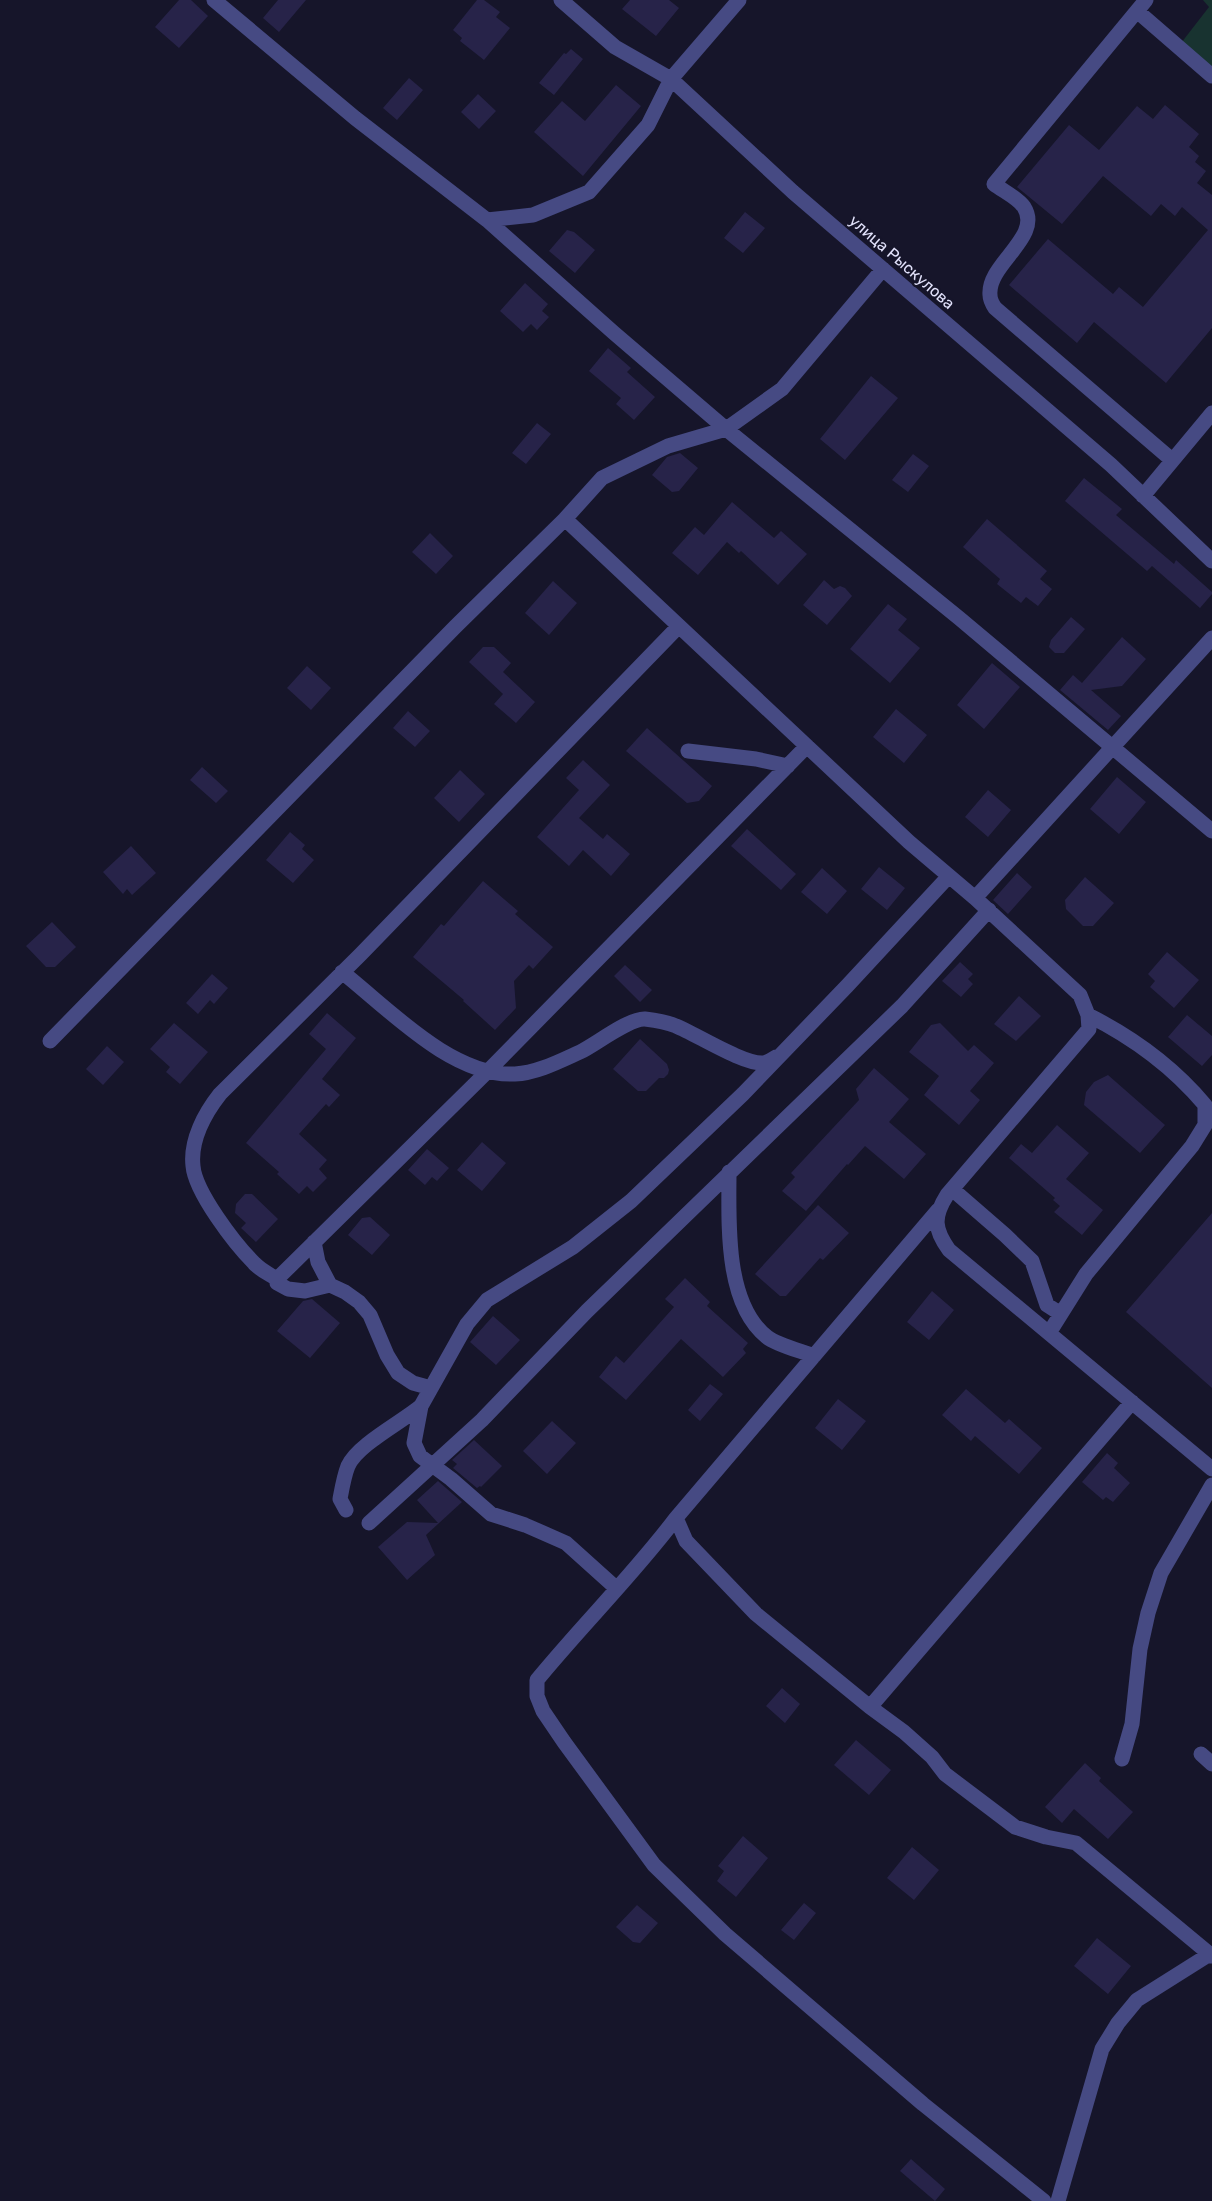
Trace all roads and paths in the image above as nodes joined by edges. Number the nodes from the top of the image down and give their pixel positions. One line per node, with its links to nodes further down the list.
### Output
1 (214, 0): 7 (street)
2 (561, 0): 6 (street, улица Рыскулова)
3 (740, 0): 6 (street)
4 (1141, 6): 5 (street); 11 (street)
5 (1212, 76)
6 (671, 79): 7 (street); 8 (street, улица Рыскулова)
7 (487, 220): 10 (street)
8 (883, 269): 10 (street); 12 (street, улица Рыскулова)
9 (1212, 413): 11 (street)
10 (726, 429): 13 (street); 18 (street)
11 (1172, 460): 12 (street)
12 (1143, 496): 14 (street, улица Рыскулова)
13 (565, 519): 15 (street); 27 (street)
14 (1212, 561)
15 (679, 626): 17 (street); 25 (street)
16 (1212, 638): 18 (street)
17 (807, 746): 20 (street); 22 (street)
18 (1113, 746): 21 (street); 23 (street)
19 (688, 751): 20 (street)
20 (788, 766): 29 (street)
21 (1212, 831)
22 (949, 876): 23 (street); 28 (street)
23 (975, 898): 24 (street)
24 (989, 910): 26 (street); 30 (street)
25 (342, 972): 29 (street); 34 (street)
26 (1088, 1015): 31 (street); 36 (street)
27 (50, 1041)
28 (780, 1056): 29 (street); 39 (street)
29 (488, 1071): 33 (street)
30 (729, 1172): 38 (street); 42 (street)
31 (952, 1189): 32 (street); 36 (street)
32 (938, 1210): 37 (street); 38 (street)
33 (314, 1242): 34 (street); 35 (street)
34 (277, 1279): 35 (street)
35 (330, 1285): 39 (street)
36 (1060, 1314): 37 (street)
37 (1049, 1333): 40 (street)
38 (814, 1356): 46 (street)
39 (431, 1388): 41 (street)
40 (1132, 1402): 43 (street); 49 (street)
41 (421, 1406): 42 (street); 45 (street)
42 (432, 1465): 47 (street); 48 (street)
43 (1212, 1468)
44 (1212, 1485): 50 (street)
45 (346, 1510)
46 (676, 1518): 48 (street); 49 (street)
47 (369, 1523)
48 (616, 1588): 52 (street)
49 (870, 1707): 51 (street)
50 (1122, 1759)
51 (1211, 1955): 53 (street)
52 (1044, 2201)
53 (1058, 2201)

